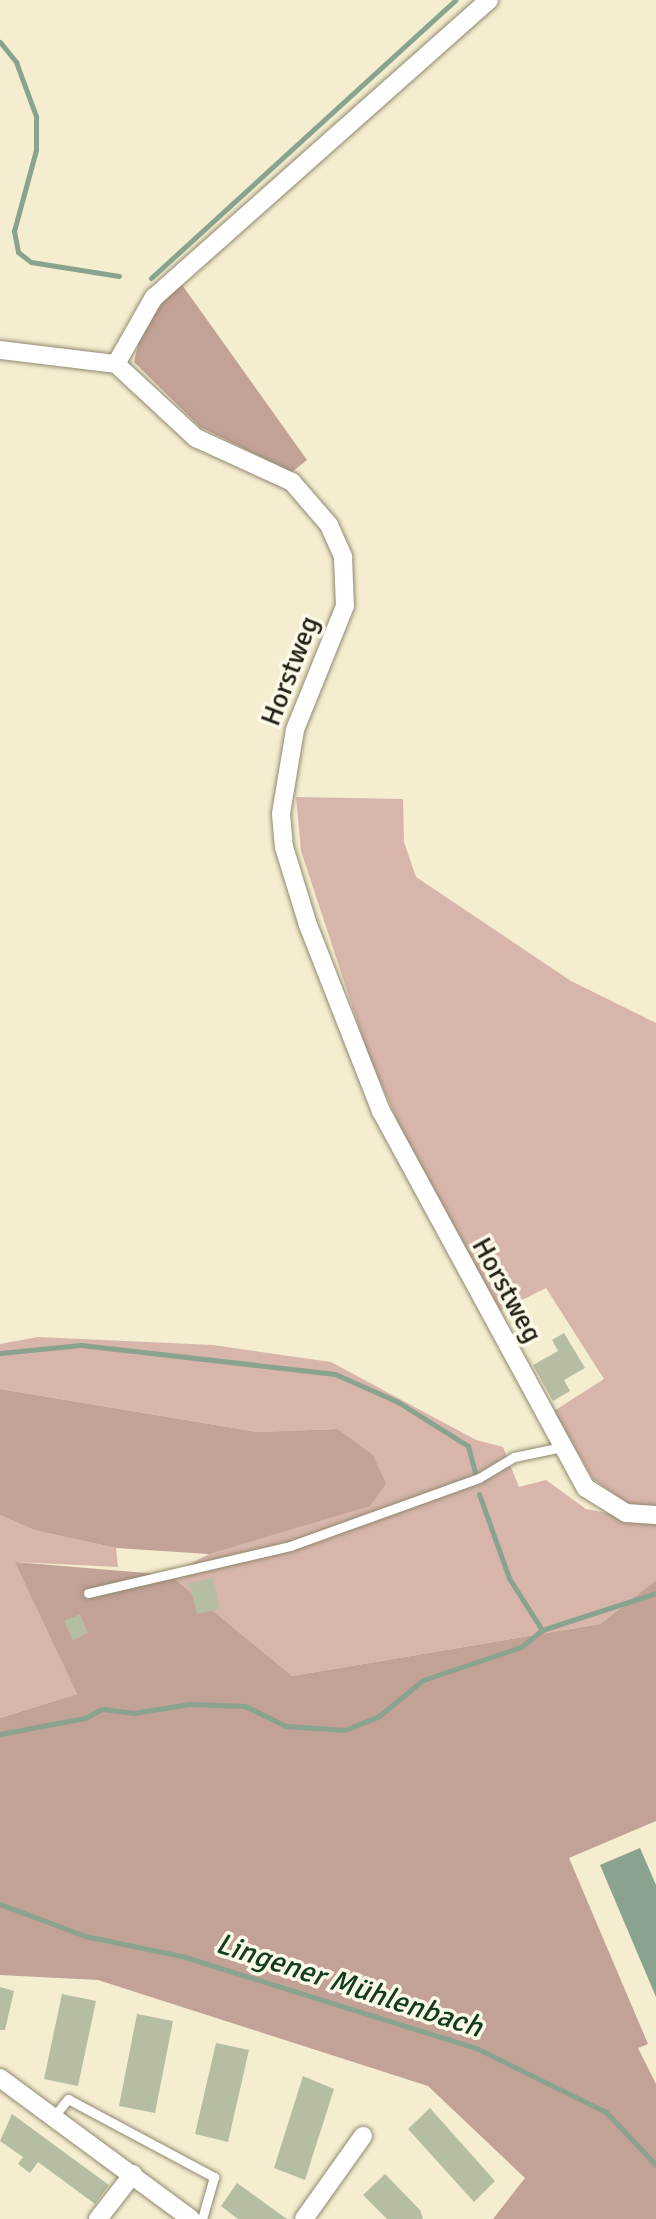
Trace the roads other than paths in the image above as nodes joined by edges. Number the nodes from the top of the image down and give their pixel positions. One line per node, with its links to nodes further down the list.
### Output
1 (489, 0): 3 (street)
2 (0, 350): 3 (street)
3 (116, 364): 4 (street, Horstweg)
4 (562, 1447): 5 (street, Horstweg); 6 (lane)
5 (656, 1515)
6 (88, 1593)
7 (6, 2082): 8 (street); 9 (street)
8 (0, 2103)
9 (55, 2115): 11 (street); 14 (lane)
10 (363, 2136): 15 (street)
11 (133, 2174): 12 (street); 13 (street)
12 (98, 2219)
13 (191, 2219)
14 (202, 2219)
15 (304, 2219)

